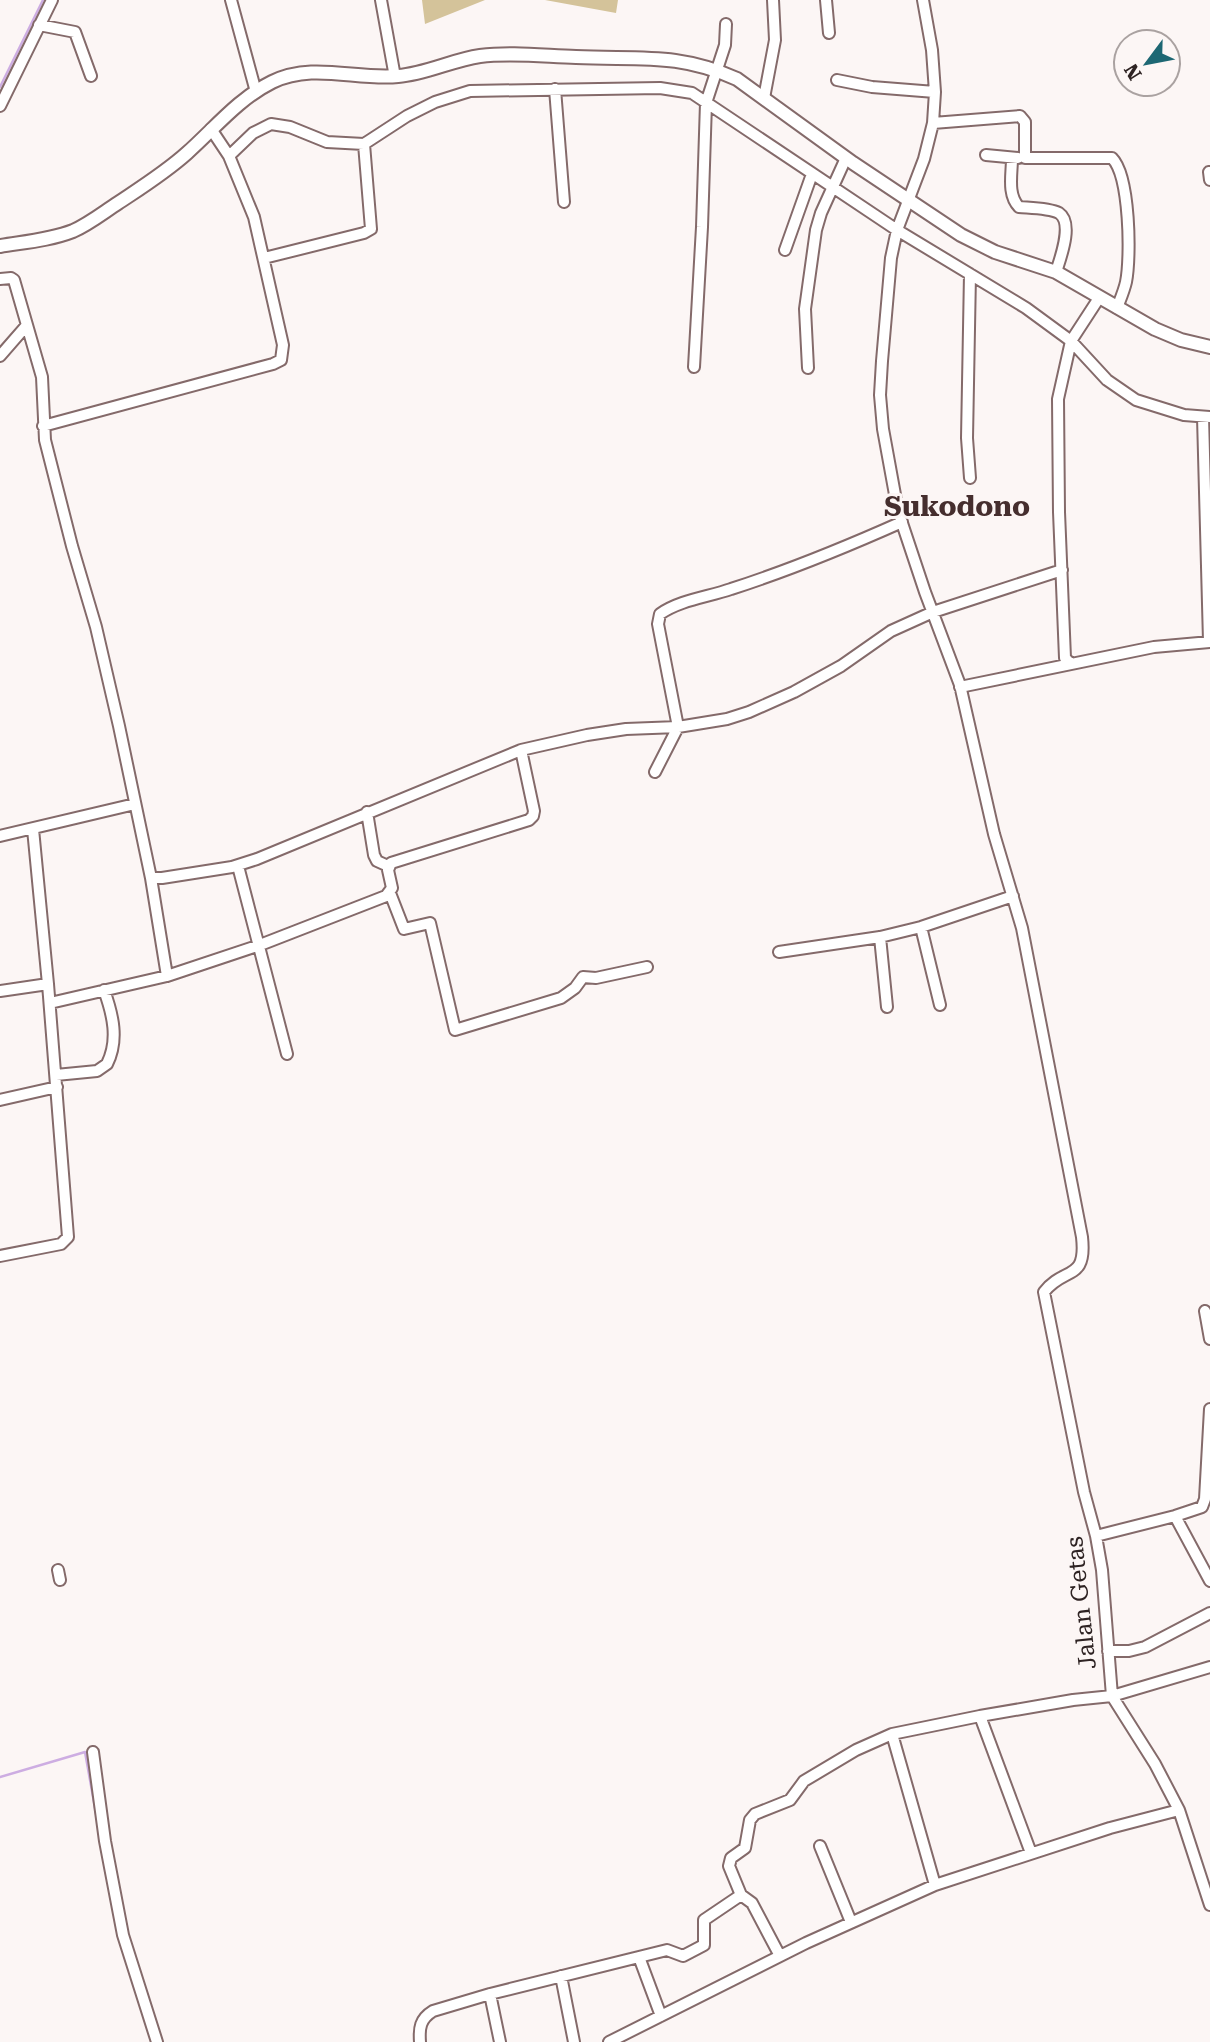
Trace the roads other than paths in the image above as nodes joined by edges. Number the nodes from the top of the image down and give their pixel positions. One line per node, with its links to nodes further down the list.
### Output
1 (52, 0): 8 (street)
2 (231, 0): 15 (street)
3 (381, 0): 12 (street)
4 (773, 0): 17 (street)
5 (826, 0): 9 (street)
6 (923, 0): 16 (street)
7 (726, 24): 10 (street)
8 (39, 25): 11 (street); 19 (street)
9 (829, 33)
10 (716, 75): 12 (main road); 17 (main road); 18 (street)
11 (90, 76)
12 (395, 77): 15 (main road)
13 (837, 79): 16 (street)
14 (555, 89): 18 (street); 22 (street); 30 (street)
15 (256, 92): 21 (main road)
16 (935, 92): 20 (street)
17 (764, 98): 25 (main road)
18 (707, 100): 28 (street); 45 (street)
19 (0, 106)
20 (933, 123): 27 (street); 31 (street)
21 (213, 132): 23 (street); 33 (main road)
22 (364, 144): 23 (street); 35 (street)
23 (228, 154): 35 (street)
24 (986, 155): 26 (street)
25 (846, 158): 29 (street); 31 (main road)
26 (1012, 158): 27 (street); 36 (street)
27 (1025, 158): 40 (street)
28 (812, 174): 29 (street); 34 (street)
29 (832, 187): 32 (street); 46 (street)
30 (564, 202)
31 (908, 203): 32 (street); 36 (main road)
32 (898, 228): 37 (street); 50 (street)
33 (1, 244)
34 (785, 250)
35 (264, 258): 48 (street)
36 (1056, 272): 39 (main road)
37 (970, 274): 42 (street); 49 (street)
38 (0, 279): 41 (street)
39 (1100, 298): 40 (main road); 42 (street)
40 (1117, 308): 43 (main road)
41 (27, 325): 44 (street); 48 (street)
42 (1073, 338): 47 (street); 51 (street)
43 (1210, 347)
44 (0, 356)
45 (694, 368)
46 (808, 368)
47 (1207, 417): 53 (street)
48 (43, 426): 59 (street)
49 (970, 478)
50 (902, 522): 52 (street); 56 (street)
51 (1062, 570): 52 (street); 54 (street)
52 (933, 612): 55 (street); 56 (street)
53 (1210, 642): 54 (street)
54 (1070, 663): 55 (street)
55 (960, 687): 67 (street)
56 (678, 727): 57 (street); 58 (street)
57 (522, 750): 60 (street); 64 (street)
58 (655, 772)
59 (135, 804): 61 (street); 65 (street)
60 (367, 812): 63 (street); 64 (street)
61 (33, 829): 62 (street); 74 (street)
62 (0, 836)
63 (238, 866): 65 (street); 70 (street)
64 (388, 866): 66 (street)
65 (151, 878): 73 (street)
66 (390, 893): 70 (street); 72 (street)
67 (1013, 896): 68 (street); 89 (street, Jalan Getas)
68 (921, 928): 69 (street); 78 (street)
69 (880, 937): 71 (street); 79 (street)
70 (257, 946): 73 (street); 80 (street)
71 (779, 952)
72 (647, 967)
73 (167, 976): 75 (street)
74 (48, 984): 76 (street); 77 (street)
75 (104, 990): 77 (street); 81 (street)
76 (0, 991)
77 (50, 1003): 81 (street)
78 (940, 1006)
79 (887, 1007)
80 (287, 1054)
81 (56, 1075): 82 (street)
82 (57, 1087): 83 (street); 84 (street)
83 (0, 1100)
84 (0, 1256)
85 (1205, 1311): 86 (street)
86 (1210, 1339)
87 (1210, 1410): 88 (street)
88 (1175, 1516): 89 (street); 90 (street)
89 (1096, 1536): 92 (street, Jalan Getas)
90 (1210, 1581)
91 (1210, 1613): 92 (street)
92 (1108, 1651): 94 (street, Jalan Getas)
93 (1210, 1667): 94 (street)
94 (1112, 1696): 95 (street); 98 (street, Jalan Getas)
95 (980, 1716): 96 (street); 100 (street)
96 (892, 1734): 101 (street); 102 (street)
97 (93, 1752): 110 (street)
98 (1179, 1810): 100 (street); 103 (street, Jalan Getas)
99 (820, 1846): 104 (street)
100 (1031, 1853): 101 (street)
101 (935, 1885): 104 (street)
102 (741, 1895): 105 (street); 106 (street)
103 (1210, 1905)
104 (851, 1922): 106 (street)
105 (639, 1956): 107 (street); 109 (street)
106 (780, 1956): 109 (street)
107 (561, 1976): 108 (street); 113 (street)
108 (491, 1994): 111 (street); 112 (street)
109 (661, 2016): 114 (street)
110 (157, 2042)
111 (420, 2042)
112 (500, 2042)
113 (574, 2042)
114 (609, 2042)

